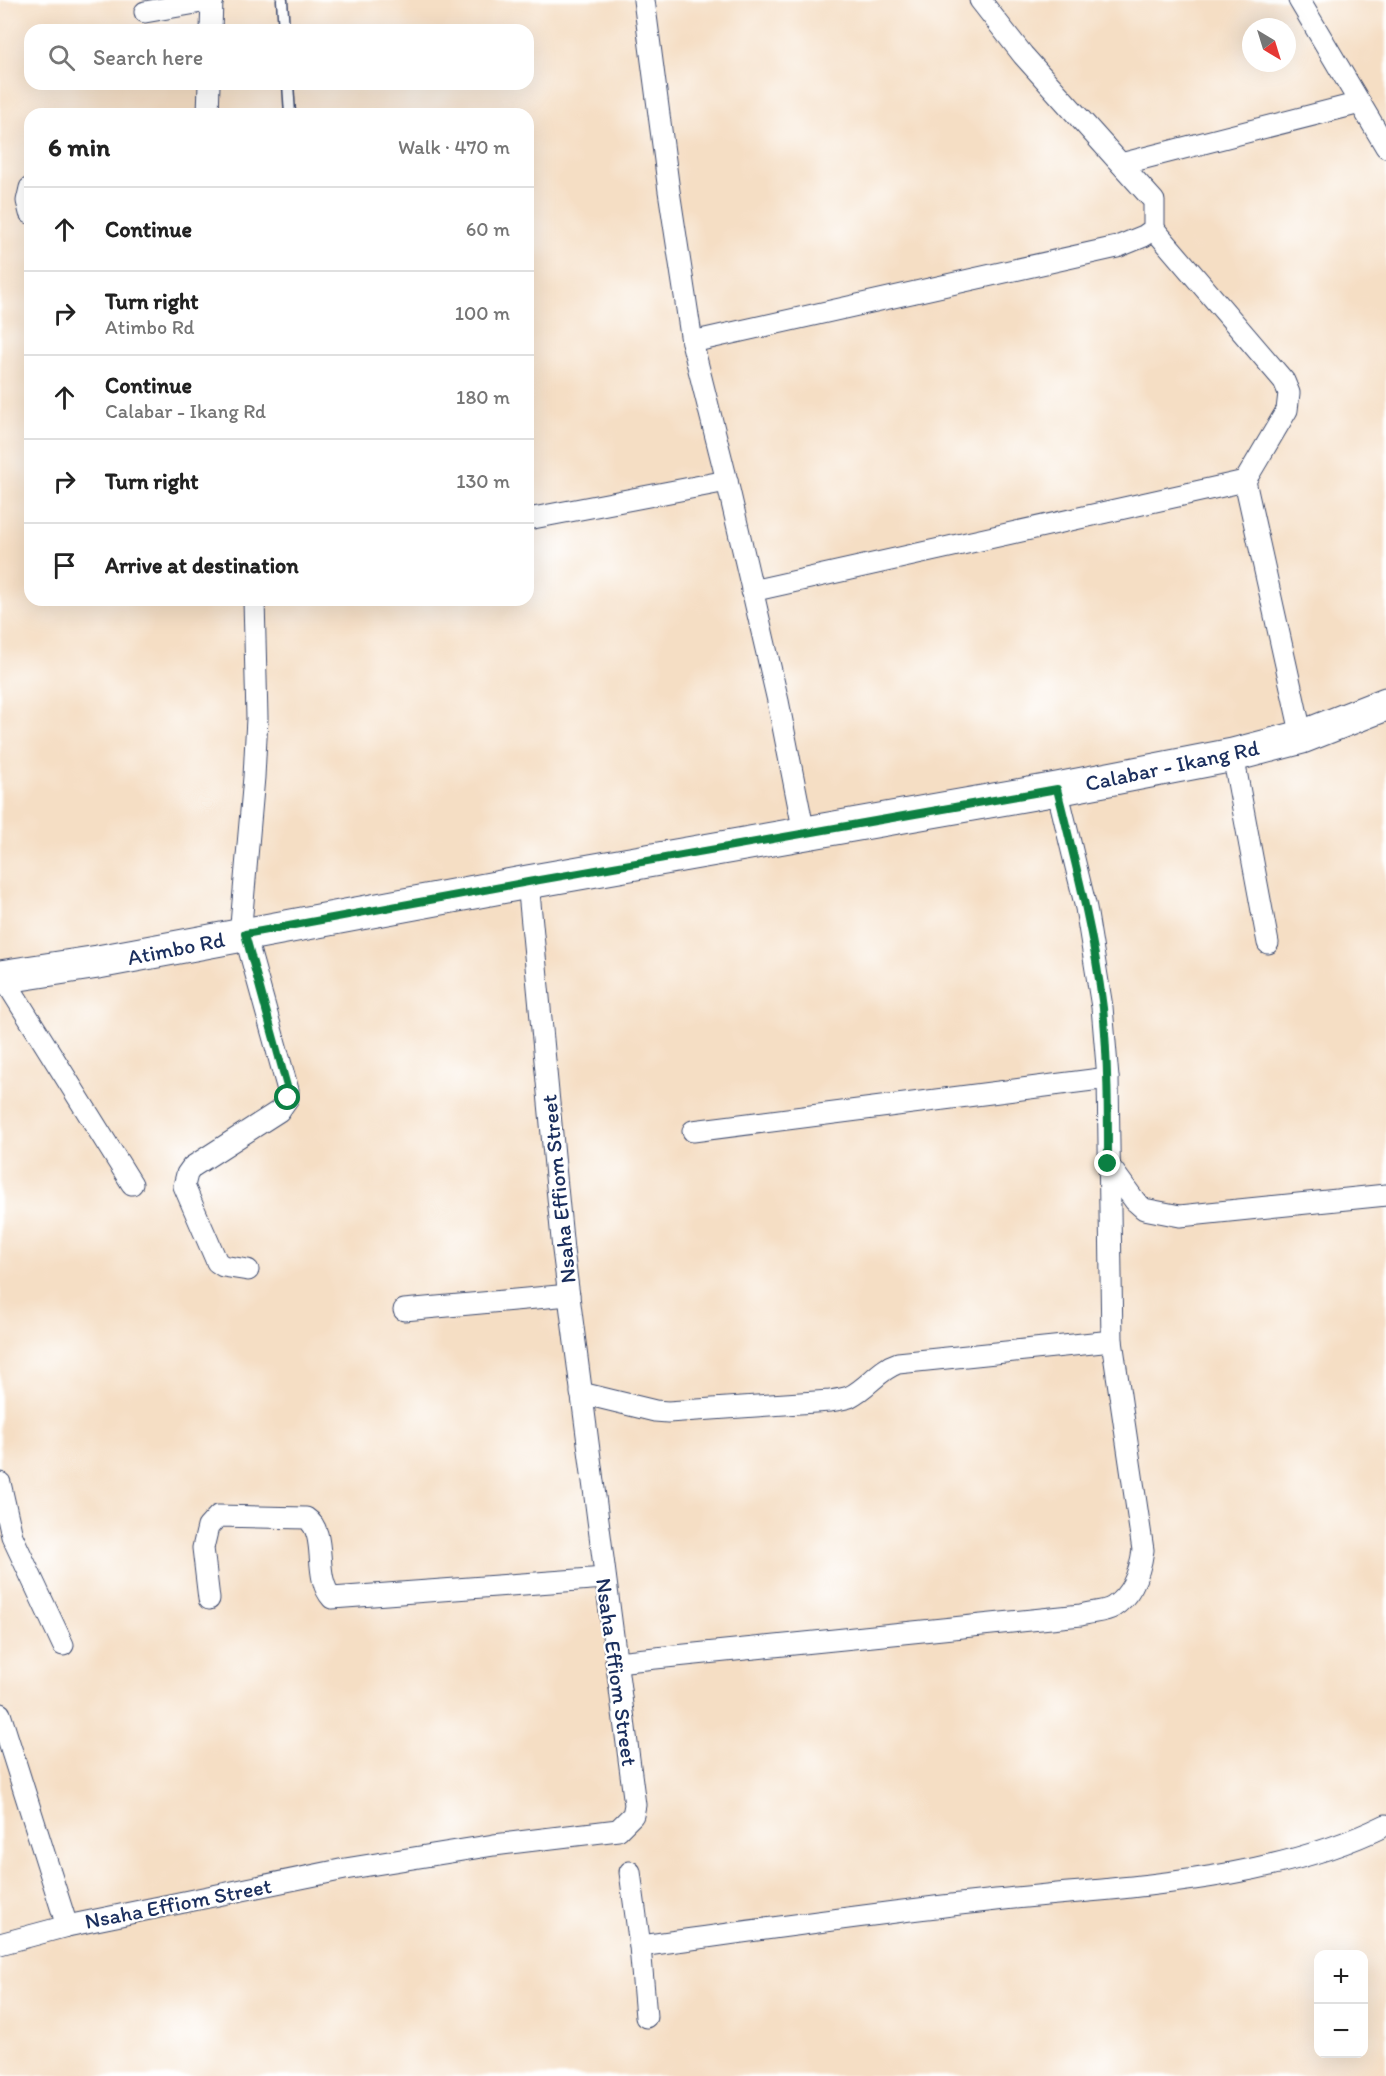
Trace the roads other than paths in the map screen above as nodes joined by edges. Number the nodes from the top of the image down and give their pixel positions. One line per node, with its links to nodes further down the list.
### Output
1 (212, 0): 6 (street); 7 (street)
2 (282, 0): 8 (lane)
3 (644, 0): 17 (street)
4 (980, 0): 15 (street)
5 (1299, 0): 11 (street)
6 (145, 12)
7 (211, 24)
8 (284, 24)
9 (209, 90): 12 (street)
10 (288, 90): 13 (lane)
11 (1360, 103): 14 (street); 15 (street)
12 (208, 108)
13 (290, 108)
14 (1386, 147)
15 (1121, 164): 16 (street)
16 (1154, 229): 17 (street); 19 (street)
17 (692, 342): 18 (street)
18 (727, 481): 20 (street); 21 (street)
19 (1245, 481): 21 (street); 24 (street)
20 (534, 518)
21 (752, 591): 27 (street)
22 (254, 606): 29 (street)
23 (1386, 704): 24 (main road, Calabar - Ikang Rd)
24 (1302, 737): 25 (main road, Calabar - Ikang Rd)
25 (1233, 755): 26 (main road, Calabar - Ikang Rd); 30 (street)
26 (1057, 789): 27 (main road, Calabar - Ikang Rd); 32 (street)
27 (804, 833): 28 (main road, Calabar - Ikang Rd)
28 (528, 882): 29 (main road, Atimbo Rd); 38 (street, Nsaha Effiom Street)
29 (242, 935): 31 (main road, Atimbo Rd); 37 (street)
30 (1268, 944)
31 (2, 977): 35 (street)
32 (1108, 1078): 33 (street); 34 (street)
33 (693, 1131)
34 (1108, 1164): 36 (street); 40 (street)
35 (132, 1184)
36 (1386, 1195)
37 (248, 1270)
38 (569, 1295): 39 (street); 41 (street, Nsaha Effiom Street)
39 (404, 1310)
40 (1112, 1341): 41 (street); 46 (street)
41 (581, 1394): 43 (street, Nsaha Effiom Street)
42 (0, 1483): 45 (street)
43 (605, 1578): 44 (street); 46 (street, Nsaha Effiom Street)
44 (209, 1599)
45 (63, 1645)
46 (616, 1662): 50 (street, Nsaha Effiom Street)
47 (0, 1714): 50 (street)
48 (1386, 1825): 52 (street)
49 (630, 1872): 52 (street)
50 (67, 1926): 51 (street, Nsaha Effiom Street)
51 (0, 1944)
52 (640, 1946): 53 (street)
53 (646, 2017)

